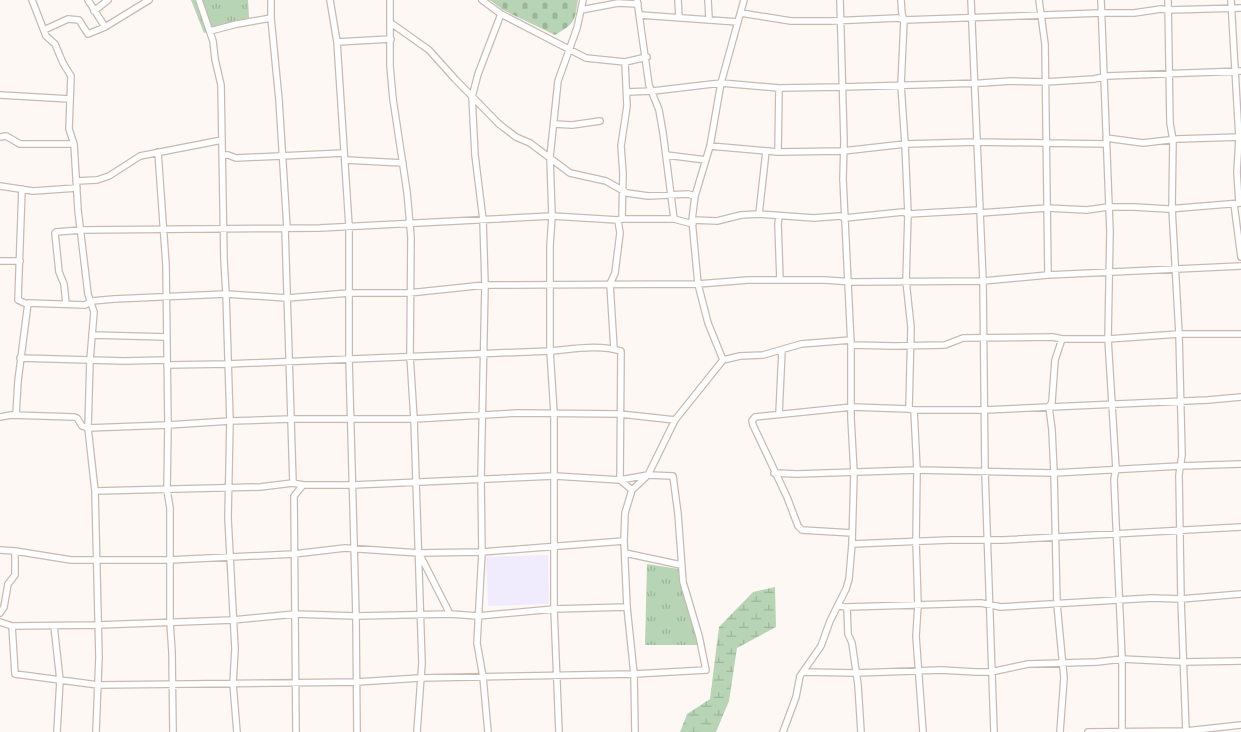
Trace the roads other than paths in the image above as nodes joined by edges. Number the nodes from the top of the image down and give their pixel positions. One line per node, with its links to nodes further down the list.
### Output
1 (32, 0): 42 (street)
2 (88, 0): 27 (street)
3 (108, 0): 27 (street)
4 (149, 0): 41 (street)
5 (199, 0): 43 (street)
6 (271, 0): 34 (street)
7 (330, 0): 45 (street)
8 (390, 0): 40 (street)
9 (482, 0): 30 (street)
10 (583, 0): 25 (street)
11 (678, 0): 32 (street)
12 (708, 0): 35 (street)
13 (744, 0): 28 (street)
14 (840, 0): 38 (street)
15 (901, 0): 37 (street)
16 (971, 0): 36 (street)
17 (1039, 0): 33 (street)
18 (1101, 0): 29 (street)
19 (1168, 0): 26 (street)
20 (1231, 0): 23 (street)
21 (618, 1): 22 (street); 25 (street)
22 (638, 2): 31 (street)
23 (1231, 8): 24 (street); 26 (street); 49 (street)
24 (1241, 8)
25 (581, 10): 46 (street)
26 (1168, 10): 29 (street); 50 (street)
27 (94, 11): 41 (street)
28 (741, 13): 38 (street); 39 (street)
29 (1101, 13): 33 (street); 51 (street)
30 (501, 14): 46 (street); 61 (street)
31 (640, 15): 32 (street); 47 (street)
32 (679, 16): 35 (street)
33 (1042, 16): 36 (street); 52 (street)
34 (271, 18): 43 (street); 81 (street)
35 (709, 18): 39 (street)
36 (971, 19): 37 (street); 54 (street)
37 (904, 20): 38 (street); 55 (street)
38 (841, 21): 56 (street)
39 (738, 22): 53 (street)
40 (391, 23): 44 (street); 61 (street)
41 (105, 27): 42 (street)
42 (44, 30): 62 (street)
43 (210, 31): 67 (street)
44 (391, 39): 45 (street); 86 (street)
45 (337, 42): 79 (street)
46 (568, 49): 48 (street); 64 (street)
47 (646, 57): 48 (street); 58 (street)
48 (625, 62): 59 (street)
49 (1238, 71): 50 (street); 66 (street)
50 (1169, 75): 51 (street); 68 (street)
51 (1103, 78): 52 (street); 69 (street)
52 (1045, 82): 54 (street); 71 (street)
53 (722, 83): 57 (street); 58 (street); 74 (street)
54 (974, 83): 55 (street); 70 (street)
55 (901, 85): 56 (street); 73 (street)
56 (842, 87): 57 (street); 78 (street)
57 (779, 88): 77 (street)
58 (652, 91): 59 (street); 82 (street)
59 (627, 92): 91 (street)
60 (0, 95): 62 (street)
61 (472, 97): 83 (street); 105 (street)
62 (70, 99): 72 (street)
63 (600, 121): 64 (street)
64 (554, 124): 83 (street)
65 (0, 137): 72 (street)
66 (1240, 137): 68 (street); 87 (street)
67 (222, 140): 76 (street); 80 (street)
68 (1173, 140): 69 (street); 97 (street)
69 (1106, 141): 71 (street); 95 (street)
70 (977, 142): 71 (street); 73 (street); 98 (street)
71 (1047, 143): 96 (street)
72 (74, 144): 88 (street)
73 (905, 144): 78 (street); 100 (street)
74 (710, 146): 75 (street); 85 (street)
75 (766, 151): 77 (street); 99 (street)
76 (158, 152): 88 (street); 113 (street)
77 (778, 152): 78 (street)
78 (844, 152): 103 (street)
79 (344, 153): 81 (street); 84 (street)
80 (222, 155): 81 (street); 111 (street)
81 (282, 155): 110 (street)
82 (666, 155): 85 (street); 92 (street)
83 (550, 157): 91 (street); 101 (street)
84 (345, 160): 86 (street); 109 (street)
85 (706, 160): 93 (street)
86 (403, 163): 108 (street)
87 (1239, 172): 94 (street)
88 (77, 184): 90 (street); 112 (street)
89 (0, 186): 90 (street)
90 (22, 189): 116 (street)
91 (622, 191): 92 (street); 106 (street)
92 (671, 196): 93 (street); 104 (street)
93 (695, 196): 107 (street)
94 (1238, 203): 97 (street); 114 (street)
95 (1108, 207): 96 (street); 97 (street); 119 (street)
96 (1046, 208): 98 (street); 120 (street)
97 (1172, 208): 118 (street)
98 (980, 212): 100 (street); 124 (street)
99 (759, 214): 102 (street); 107 (street)
100 (908, 214): 103 (street); 123 (street)
101 (552, 216): 105 (street); 106 (street); 128 (street)
102 (779, 216): 103 (street); 121 (street)
103 (845, 218): 122 (street)
104 (674, 219): 106 (street); 107 (street)
105 (482, 220): 108 (street); 127 (street)
106 (620, 220): 125 (street)
107 (692, 222): 126 (street)
108 (410, 223): 109 (street); 130 (street)
109 (349, 226): 110 (street); 129 (street)
110 (286, 228): 111 (street); 133 (street)
111 (224, 229): 113 (street); 131 (street)
112 (81, 230): 113 (street); 134 (street); 136 (street)
113 (164, 230): 132 (street)
114 (1241, 257)
115 (0, 260): 116 (street)
116 (20, 261): 135 (street)
117 (1241, 266): 118 (street)
118 (1175, 268): 119 (street); 137 (street)
119 (1108, 272): 120 (street); 142 (street)
120 (1048, 276): 124 (street)
121 (780, 280): 122 (street); 126 (street)
122 (847, 281): 123 (street); 144 (street)
123 (906, 281): 124 (street); 145 (street)
124 (982, 281): 141 (street)
125 (610, 284): 126 (street); 128 (street); 146 (street)
126 (698, 284): 154 (street)
127 (485, 285): 128 (street); 130 (street); 149 (street)
128 (551, 285): 148 (street)
129 (349, 292): 130 (street); 133 (street); 152 (street)
130 (409, 293): 150 (street)
131 (226, 294): 132 (street); 133 (street); 157 (street)
132 (165, 298): 134 (street); 140 (street)
133 (287, 298): 155 (street)
134 (92, 301): 136 (street); 139 (street)
135 (27, 304): 136 (street); 151 (street)
136 (66, 304)
137 (1179, 334): 138 (street); 142 (street); 159 (street)
138 (1241, 334)
139 (92, 335): 140 (street); 153 (street)
140 (167, 337): 156 (street)
141 (984, 338): 143 (street); 145 (street); 164 (street)
142 (1108, 338): 143 (street); 160 (street)
143 (1062, 339): 162 (street)
144 (851, 343): 145 (street); 147 (street); 161 (street)
145 (911, 345): 163 (street)
146 (614, 349): 148 (street); 168 (street)
147 (782, 350): 154 (street); 169 (street)
148 (550, 351): 149 (street); 165 (street)
149 (484, 354): 150 (street); 167 (street)
150 (410, 356): 152 (street); 172 (street)
151 (20, 358): 153 (street); 166 (street)
152 (349, 359): 155 (street); 173 (street)
153 (90, 360): 156 (street); 177 (street)
154 (723, 360): 174 (street)
155 (289, 361): 157 (street); 171 (street)
156 (167, 362): 157 (street); 176 (street)
157 (228, 364): 175 (street)
158 (1241, 397): 159 (street)
159 (1180, 401): 160 (street); 179 (street)
160 (1111, 404): 162 (street); 180 (street)
161 (852, 406): 163 (street); 169 (street); 184 (street)
162 (1049, 407): 164 (street); 185 (street)
163 (911, 409): 164 (street); 181 (street)
164 (985, 410): 182 (street)
165 (554, 413): 167 (street); 168 (street); 187 (street)
166 (16, 414): 170 (street); 177 (street)
167 (483, 414): 172 (street); 188 (street)
168 (620, 414): 174 (street); 189 (street)
169 (779, 414): 183 (street)
170 (0, 416)
171 (291, 419): 173 (street); 175 (street); 191 (street)
172 (414, 419): 173 (street); 190 (street)
173 (351, 420): 193 (street)
174 (675, 420): 186 (street)
175 (230, 421): 176 (street); 194 (street)
176 (168, 426): 177 (street); 195 (street)
177 (88, 428): 197 (street)
178 (1241, 464): 179 (street)
179 (1180, 466): 180 (street); 199 (street)
180 (1116, 469): 185 (street); 201 (street)
181 (917, 470): 182 (street); 184 (street); 205 (street)
182 (985, 472): 185 (street); 203 (street)
183 (774, 473): 184 (street); 200 (street)
184 (854, 473): 200 (street)
185 (1054, 473): 202 (street)
186 (648, 474): 189 (street); 196 (street); 218 (street)
187 (555, 476): 188 (street); 189 (street); 207 (street)
188 (481, 479): 190 (street); 211 (street)
189 (620, 480): 196 (street)
190 (417, 482): 193 (street); 212 (street)
191 (293, 483): 192 (street); 194 (street)
192 (304, 485): 193 (street); 214 (street)
193 (353, 485): 209 (street)
194 (229, 486): 195 (street); 215 (street)
195 (166, 490): 197 (street); 217 (street)
196 (632, 490): 204 (street)
197 (95, 491): 216 (street)
198 (1241, 527): 199 (street)
199 (1181, 530): 201 (street); 220 (street)
200 (852, 533): 206 (street)
201 (1117, 535): 202 (street); 221 (street)
202 (1055, 536): 203 (street); 222 (street)
203 (987, 540): 205 (street); 225 (street)
204 (624, 541): 207 (street); 213 (street)
205 (916, 541): 206 (street); 223 (street)
206 (852, 544): 224 (street)
207 (555, 546): 211 (street); 228 (street)
208 (0, 550): 210 (street)
209 (354, 550): 212 (street); 214 (street); 232 (street)
210 (15, 551): 216 (street); 229 (street)
211 (482, 552): 212 (street); 234 (street)
212 (419, 553): 231 (street); 233 (street)
213 (625, 553): 218 (street); 226 (street)
214 (294, 554): 215 (street); 230 (street)
215 (230, 557): 217 (street); 235 (street)
216 (96, 560): 217 (street); 238 (street)
217 (169, 560): 237 (street)
218 (681, 565): 249 (street)
219 (1241, 594): 220 (street)
220 (1181, 598): 221 (street); 243 (street)
221 (1119, 600): 222 (street); 241 (street)
222 (1057, 604): 225 (street); 244 (street)
223 (918, 605): 225 (street); 227 (street); 246 (street)
224 (838, 606): 227 (street); 245 (street)
225 (991, 606): 247 (street)
226 (627, 607): 228 (street); 249 (street)
227 (847, 607): 248 (street)
228 (554, 609): 234 (street); 250 (street)
229 (0, 612)
230 (295, 614): 232 (street); 235 (street); 255 (street)
231 (450, 614): 233 (street); 234 (street)
232 (356, 616): 233 (street); 254 (street)
233 (420, 616): 252 (street)
234 (478, 616): 251 (street)
235 (233, 620): 237 (street); 257 (street)
236 (0, 622): 239 (street)
237 (170, 622): 238 (street); 256 (street)
238 (98, 625): 240 (street); 258 (street)
239 (12, 626): 240 (street); 253 (street)
240 (54, 626): 253 (street)
241 (1122, 659): 243 (street); 244 (street); 276 (street)
242 (1241, 661): 243 (street)
243 (1183, 662): 277 (street)
244 (1062, 663): 247 (street); 274 (street)
245 (803, 672): 248 (street); 270 (street)
246 (919, 672): 247 (street); 248 (street); 272 (street)
247 (991, 672): 273 (street)
248 (856, 673): 271 (street)
249 (634, 674): 250 (street); 269 (street)
250 (557, 675): 251 (street); 268 (street)
251 (483, 677): 252 (street); 267 (street)
252 (420, 678): 254 (street); 266 (street)
253 (60, 680): 258 (street); 260 (street)
254 (357, 682): 255 (street); 265 (street)
255 (295, 683): 257 (street); 264 (street)
256 (173, 684): 257 (street); 258 (street); 262 (street)
257 (233, 684): 263 (street)
258 (98, 685): 261 (street)
259 (1241, 725): 277 (street)
260 (56, 732)
261 (96, 732)
262 (173, 732)
263 (237, 732)
264 (296, 732)
265 (357, 732)
266 (417, 732)
267 (488, 732)
268 (559, 732)
269 (635, 732)
270 (783, 732)
271 (862, 732)
272 (923, 732)
273 (994, 732)
274 (1060, 732)
275 (1088, 732): 276 (street)
276 (1122, 732): 277 (street)
277 (1186, 732)

